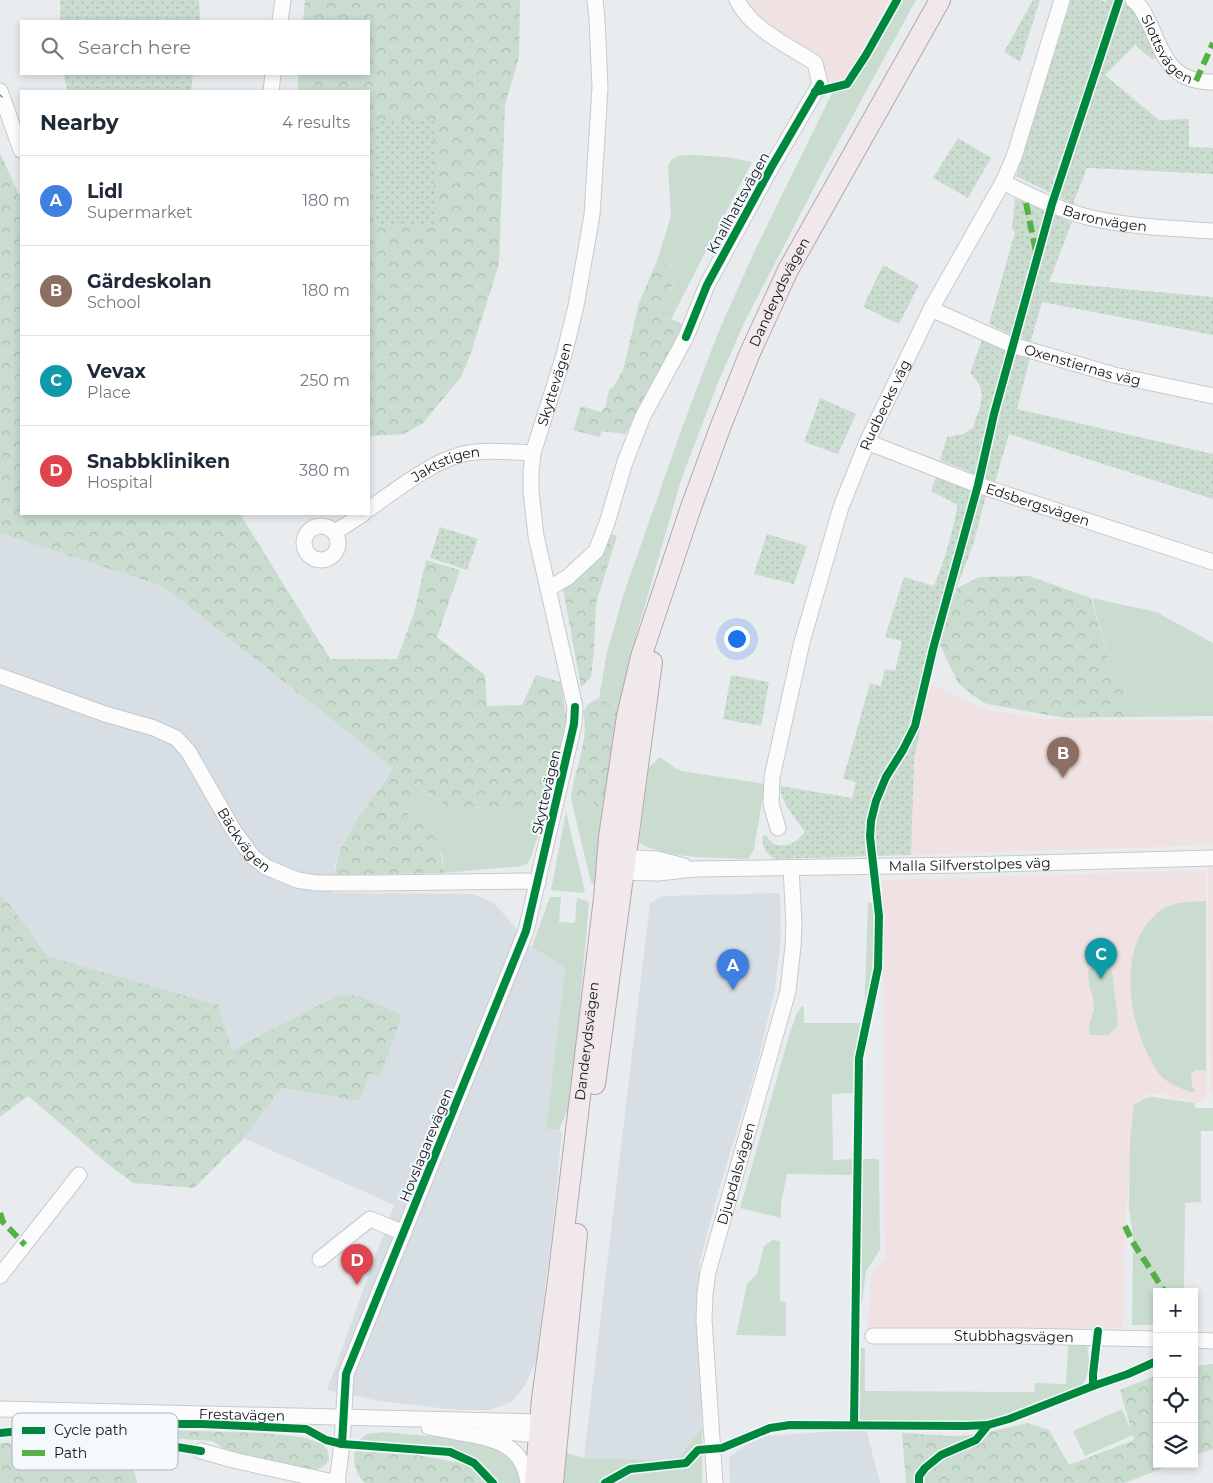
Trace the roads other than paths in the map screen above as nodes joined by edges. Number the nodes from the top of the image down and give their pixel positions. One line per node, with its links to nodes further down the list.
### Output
1 (283, 0): 7 (street)
2 (595, 0): 18 (street, Skyttevägen)
3 (737, 0): 23 (street, Knallhattsvägen)
4 (940, 0): 27 (main road, Danderydsvägen)
5 (1062, 0): 13 (street, Rudbecks väg)
6 (1133, 0): 9 (street, Slottsvägen)
7 (280, 20)
8 (273, 75): 10 (street)
9 (1213, 82)
10 (271, 90)
11 (0, 91): 12 (street)
12 (20, 147)
13 (1003, 182): 14 (street, Baronvägen); 15 (street, Rudbecks väg)
14 (1213, 231)
15 (931, 309): 16 (street, Oxenstiernas väg); 17 (street, Rudbecks väg)
16 (1213, 396)
17 (866, 442): 22 (street, Edsbergsvägen); 25 (street, Rudbecks väg)
18 (533, 453): 19 (street, Jaktstigen); 23 (street, Skyttevägen)
19 (370, 508)
20 (361, 515): 21 (street)
21 (335, 532)
22 (1213, 562)
23 (548, 589): 29 (street, Skyttevägen)
24 (0, 676): 29 (street, Bäckvägen)
25 (778, 828)
26 (1213, 858): 28 (street, Malla Silfverstolpes väg)
27 (616, 865): 28 (street, Malla Silfverstolpes väg); 38 (main road, Danderydsvägen); 45 (main road, Danderydsvägen)
28 (791, 868): 51 (street, Djupdalsvägen)
29 (538, 883): 31 (street, Hovslagarevägen)
30 (79, 1175): 33 (street)
31 (404, 1234): 32 (street); 42 (street, Hovslagarevägen)
32 (320, 1259)
33 (0, 1276)
34 (873, 1336): 35 (street, Stubbhagsvägen)
35 (1153, 1339)
36 (1198, 1340): 37 (street)
37 (1213, 1341)
38 (561, 1408): 45 (main road); 50 (main road, Danderydsvägen)
39 (0, 1409): 40 (street, Frestavägen)
40 (152, 1413)
41 (178, 1414): 42 (street, Frestavägen)
42 (343, 1418): 43 (street, Frestavägen); 47 (street, Hovslagarevägen)
43 (365, 1418): 44 (street, Frestavägen); 45 (street, Frestavägen)
44 (434, 1428): 45 (street, Frestavägen); 48 (street, Frestavägen)
45 (542, 1429): 49 (main road, Danderydsvägen); 50 (main road)
46 (201, 1451): 47 (street)
47 (338, 1483)
48 (528, 1483)
49 (535, 1483)
50 (552, 1483)
51 (715, 1483)

